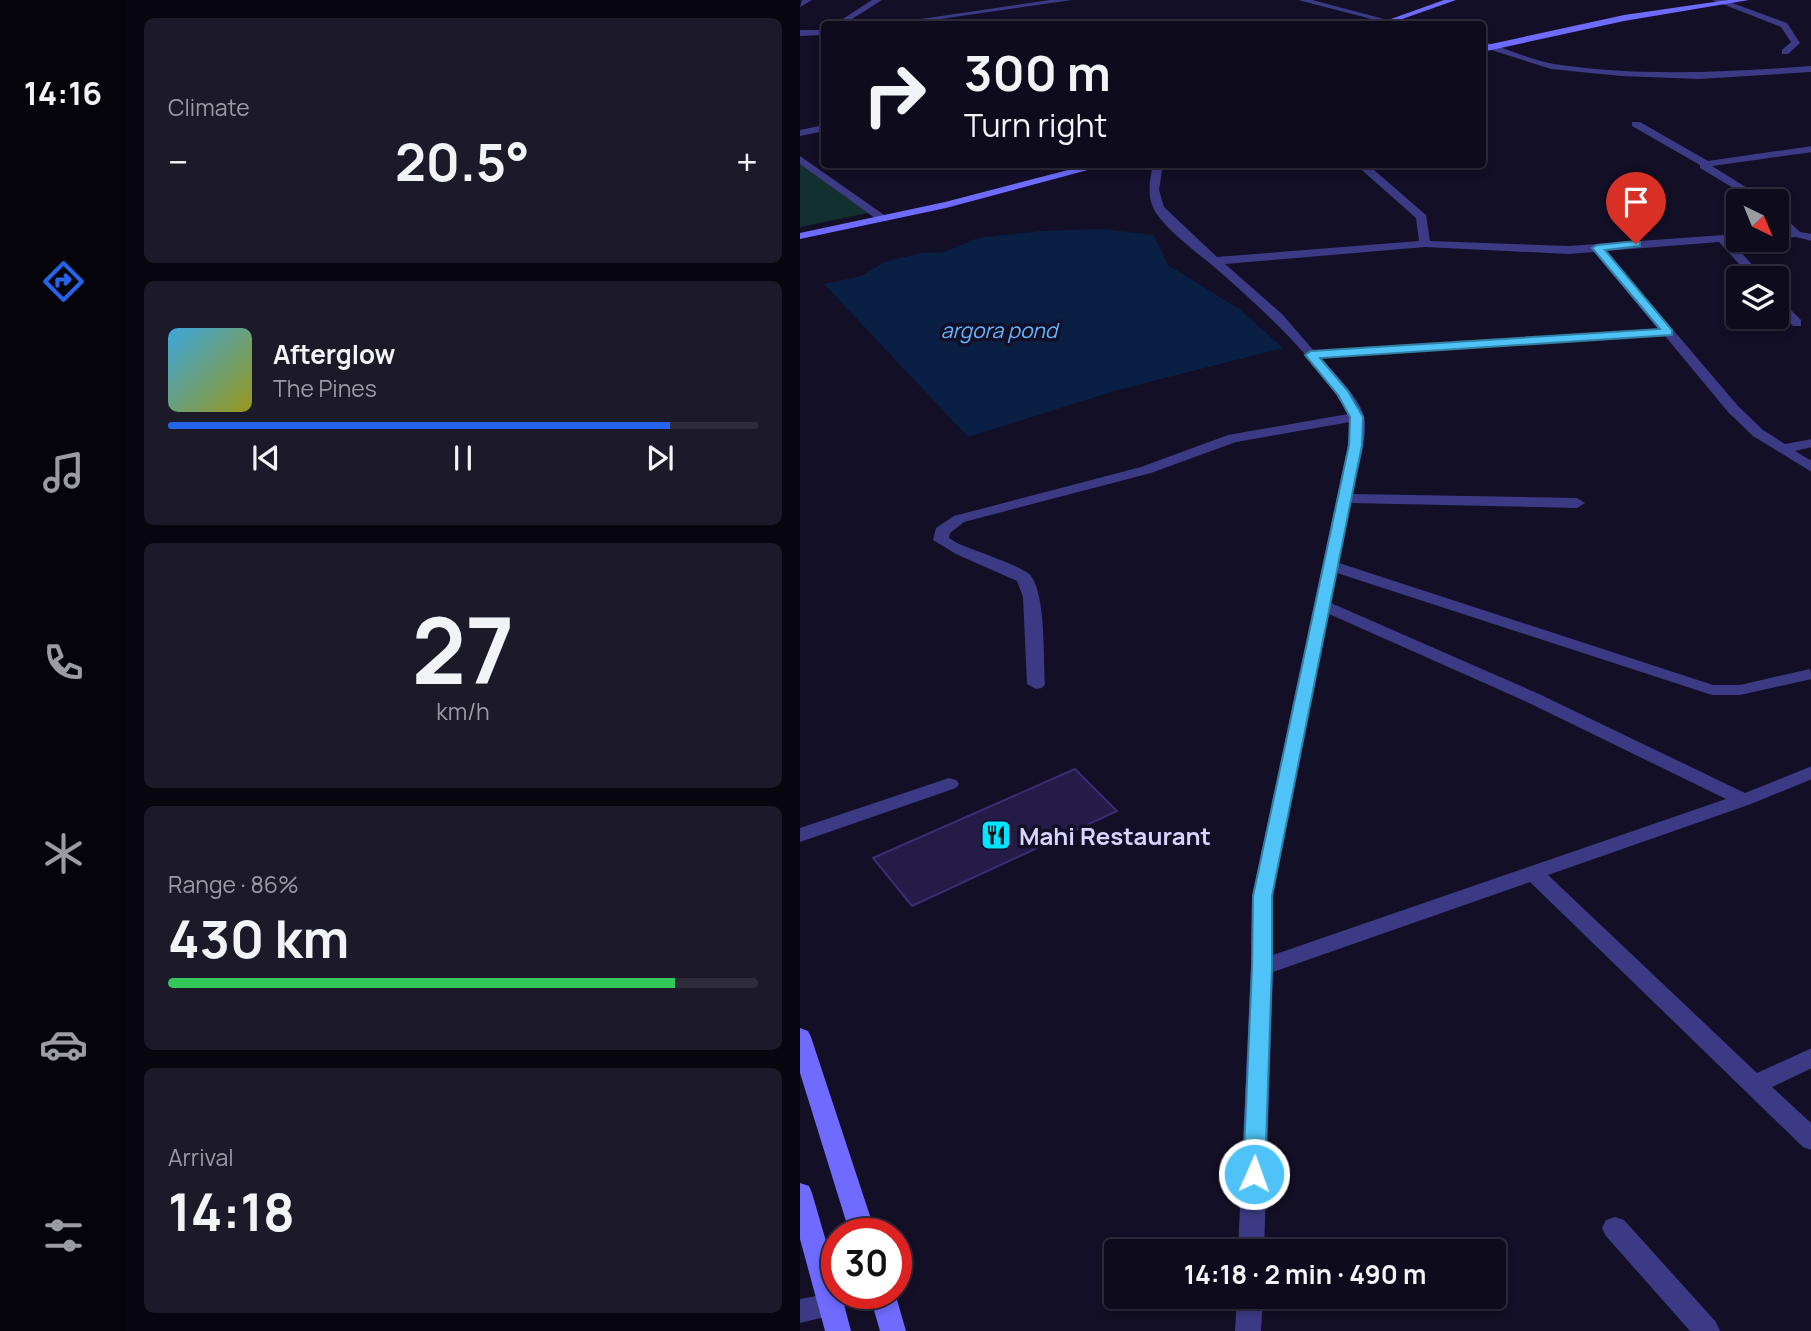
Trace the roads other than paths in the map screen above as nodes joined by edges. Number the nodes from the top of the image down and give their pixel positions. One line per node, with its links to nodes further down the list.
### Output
1 (808, 0): 8 (street)
2 (878, 0): 9 (street)
3 (1068, 0): 10 (street)
4 (1302, 0): 11 (street)
5 (1452, 0): 12 (main road)
6 (1745, 0): 7 (main road)
7 (1717, 1): 15 (main road); 17 (street)
8 (800, 5)
9 (844, 21)
10 (923, 21)
11 (1377, 21)
12 (1390, 21)
13 (800, 33): 14 (street)
14 (821, 37)
15 (1486, 46): 17 (street)
16 (1811, 69): 17 (street)
17 (1773, 72)
18 (1636, 124): 23 (street)
19 (821, 129): 20 (street)
20 (800, 133)
21 (1811, 149): 23 (street)
22 (800, 159): 28 (street)
23 (1706, 164): 27 (street)
24 (1090, 168): 28 (main road)
25 (1157, 168): 38 (street)
26 (1365, 168): 36 (street)
27 (1741, 189)
28 (883, 219): 32 (main road)
29 (1789, 227): 31 (street)
30 (1789, 234): 31 (street)
31 (1796, 234): 35 (street)
32 (800, 236)
33 (1722, 238): 34 (street); 37 (street); 39 (street)
34 (1726, 238)
35 (1811, 239)
36 (1425, 244): 37 (street); 38 (street)
37 (1597, 248): 42 (street)
38 (1215, 261): 43 (street)
39 (1747, 266)
40 (1789, 314): 41 (street)
41 (1797, 323)
42 (1668, 332): 43 (street); 46 (street)
43 (1311, 355): 44 (street)
44 (1357, 417): 48 (street); 53 (street)
45 (1811, 443): 46 (street)
46 (1780, 449): 47 (street)
47 (1811, 468)
48 (1344, 498): 49 (street); 50 (street)
49 (1577, 503)
50 (1330, 565): 51 (street); 52 (street)
51 (1322, 605): 56 (street); 59 (street)
52 (1810, 674)
53 (1036, 684)
54 (1811, 772): 56 (street)
55 (949, 784): 57 (street)
56 (1743, 800): 58 (street)
57 (800, 835)
58 (1533, 873): 59 (street); 62 (street)
59 (1262, 967): 67 (street)
60 (800, 1037): 65 (main road)
61 (1811, 1057): 62 (street)
62 (1754, 1086): 63 (street)
63 (1811, 1140)
64 (800, 1193): 68 (main road)
65 (858, 1218)
66 (1615, 1228): 77 (street)
67 (1251, 1239)
68 (821, 1266)
69 (821, 1307): 73 (street)
70 (833, 1309): 74 (main road)
71 (887, 1309): 75 (main road)
72 (1249, 1309): 76 (street)
73 (800, 1311)
74 (838, 1331)
75 (893, 1331)
76 (1248, 1331)
77 (1707, 1331)

